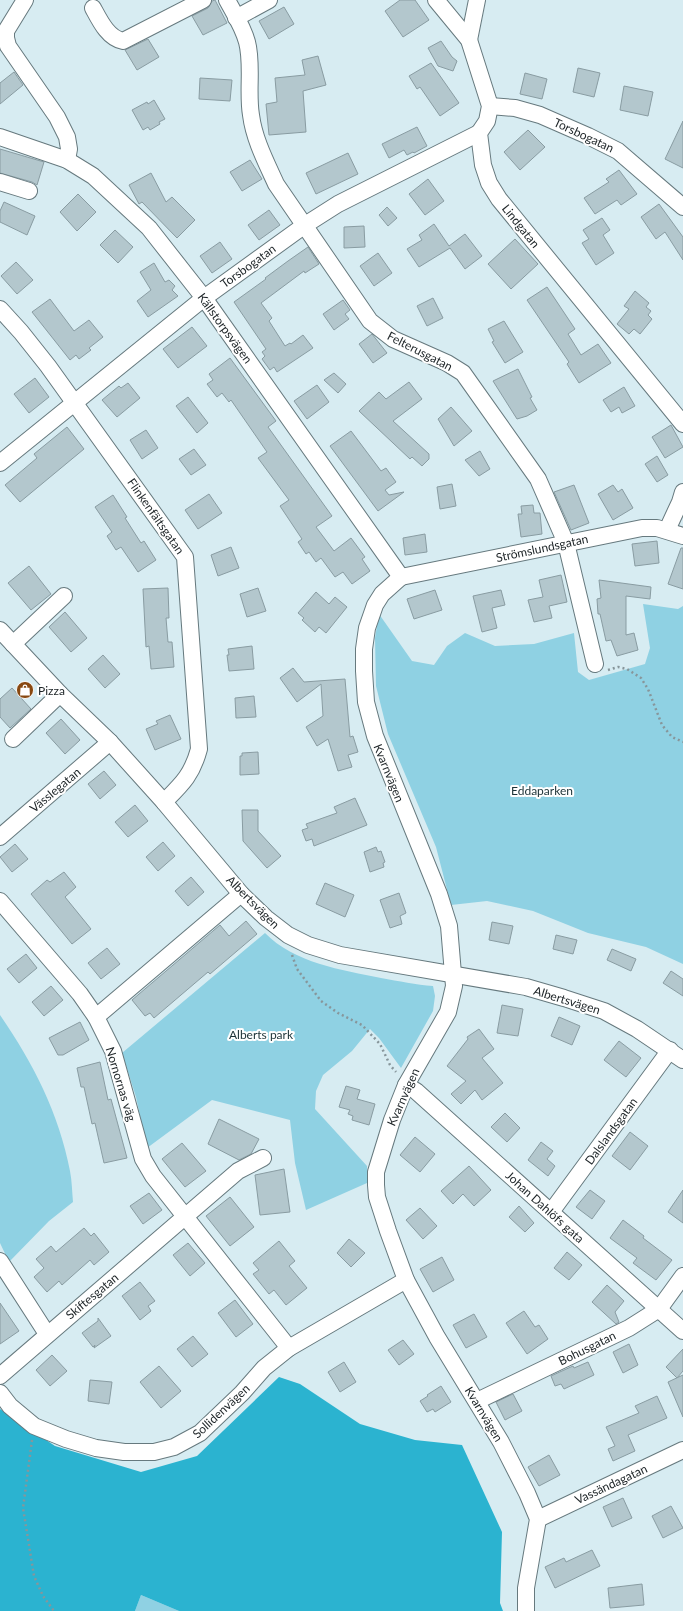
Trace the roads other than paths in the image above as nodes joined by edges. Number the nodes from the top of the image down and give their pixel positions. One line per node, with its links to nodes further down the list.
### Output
1 (24, 0): 13 (street)
2 (203, 0): 7 (street)
3 (227, 0): 8 (street, Felterusgatan)
4 (269, 0): 8 (street)
5 (436, 0): 9 (street)
6 (476, 0): 9 (street)
7 (93, 8)
8 (236, 18): 17 (street, Felterusgatan)
9 (469, 40): 10 (street)
10 (490, 106): 11 (street); 16 (street, Torsbogatan)
11 (479, 134): 17 (street, Torsbogatan); 21 (street, Lindgatan)
12 (0, 137): 13 (street, Källstorpsvägen)
13 (67, 160): 18 (street, Källstorpsvägen)
14 (0, 182): 15 (street)
15 (28, 191)
16 (683, 207)
17 (305, 225): 18 (street, Torsbogatan); 26 (street, Felterusgatan)
18 (204, 298): 20 (street, Torsbogatan); 27 (street, Källstorpsvägen)
19 (0, 309): 20 (street, Flinkenfältsgatan)
20 (74, 402): 22 (street, Torsbogatan); 35 (street, Flinkenfältsgatan)
21 (683, 424)
22 (0, 463)
23 (683, 492): 24 (street)
24 (667, 530): 25 (street, Strömslundsgatan); 26 (street, Strömslundsgatan)
25 (683, 536)
26 (566, 543): 27 (street, Strömslundsgatan); 31 (street, Felterusgatan)
27 (400, 577): 39 (street, Kvarnvägen)
28 (64, 596): 30 (street)
29 (0, 630): 30 (street, Albertsvägen)
30 (13, 644): 32 (street, Albertsvägen)
31 (595, 664)
32 (60, 694): 33 (street); 34 (street, Albertsvägen)
33 (14, 739)
34 (110, 742): 35 (street, Albertsvägen); 36 (street, Vässlegatan)
35 (164, 802): 37 (street, Albertsvägen)
36 (0, 837)
37 (241, 894): 39 (street, Albertsvägen); 40 (street)
38 (0, 901): 40 (street, Nornornas väg)
39 (454, 974): 41 (street, Albertsvägen); 43 (street, Kvarnvägen)
40 (96, 1017): 46 (street, Nornornas väg)
41 (670, 1050): 42 (street, Albertsvägen); 45 (street, Dalslandsgatan)
42 (683, 1060)
43 (406, 1085): 45 (street, Johan Dahlöfs gata); 49 (street, Kvarnvägen)
44 (263, 1158): 46 (street)
45 (551, 1212): 50 (street, Johan Dahlöfs gata)
46 (185, 1217): 52 (street, Skiftesgatan); 53 (street, Nornornas väg)
47 (0, 1261): 52 (street)
48 (683, 1276): 50 (street, Bohusgatan)
49 (406, 1280): 53 (street, Sollidenvägen); 56 (street, Kvarnvägen)
50 (659, 1309): 51 (street, Johan Dahlöfs gata); 56 (street, Bohusgatan)
51 (683, 1331)
52 (47, 1334): 54 (street, Skiftesgatan)
53 (290, 1348): 55 (street, Sollidenvägen)
54 (0, 1376)
55 (0, 1393)
56 (476, 1401): 58 (street, Kvarnvägen)
57 (683, 1450): 58 (street, Vassändagatan)
58 (538, 1518): 59 (street)
59 (526, 1611)

